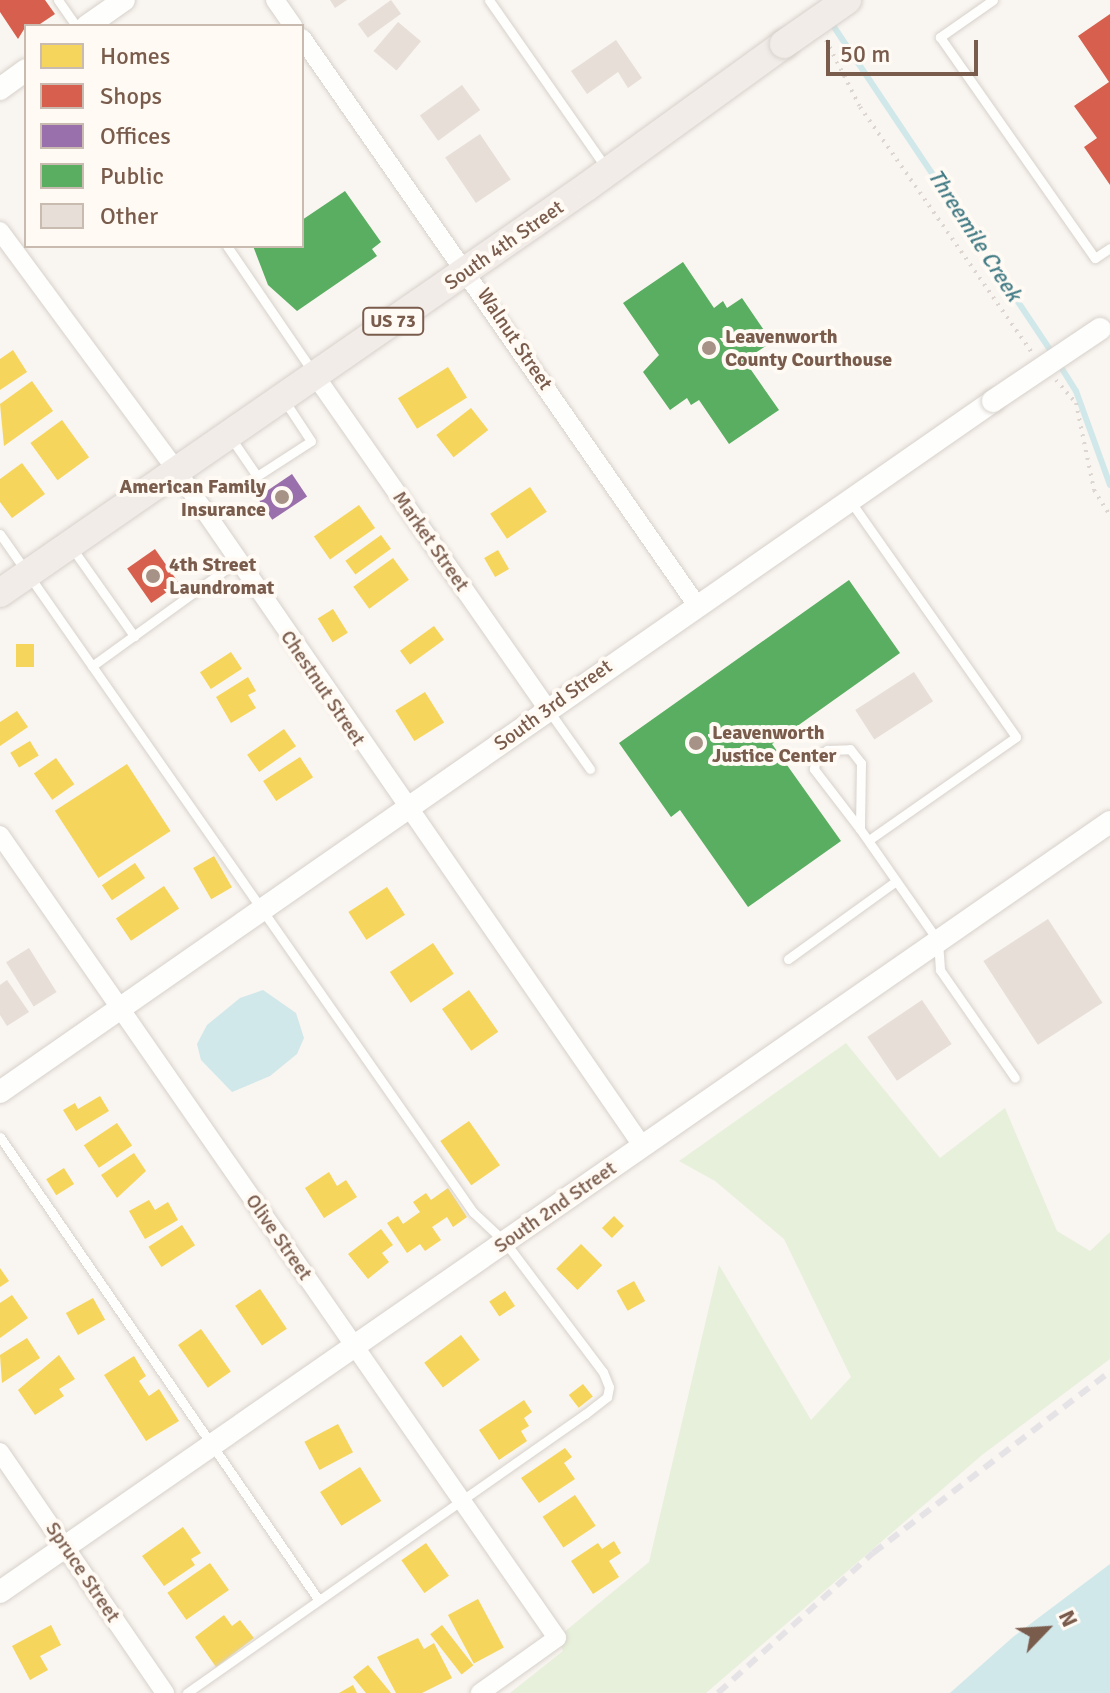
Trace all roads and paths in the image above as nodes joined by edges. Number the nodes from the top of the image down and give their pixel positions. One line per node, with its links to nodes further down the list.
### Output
1 (58, 0): 7 (lane)
2 (124, 0): 8 (street)
3 (275, 0): 9 (street)
4 (489, 0): 14 (lane)
5 (847, 0): 14 (highway, South 4th Street / US 73, bridge)
6 (993, 0): 17 (lane)
7 (75, 24)
8 (90, 24)
9 (292, 24)
10 (823, 36): 20 (path)
11 (304, 41): 18 (street, Walnut Street)
12 (24, 71): 13 (street)
13 (0, 89)
14 (609, 171): 18 (highway, South 4th Street / US 73)
15 (0, 231): 25 (street, Chestnut Street)
16 (228, 248): 22 (lane)
17 (1110, 248)
18 (468, 270): 22 (highway, South 4th Street / US 73); 33 (street, Walnut Street)
19 (1105, 326): 26 (street, South 3rd Street, bridge)
20 (1040, 363)
21 (1049, 373): 27 (path)
22 (314, 374): 23 (highway, South 4th Street / US 73); 36 (street, Market Street)
23 (282, 397): 24 (highway, South 4th Street / US 73); 24 (lane)
24 (228, 435): 25 (highway, South 4th Street / US 73)
25 (177, 471): 29 (highway, South 4th Street / US 73); 30 (street, Chestnut Street)
26 (849, 500): 33 (street, South 3rd Street); 42 (lane)
27 (1110, 516)
28 (0, 534): 31 (lane)
29 (70, 545): 31 (highway, South 4th Street / US 73); 34 (lane)
30 (237, 561): 34 (lane); 38 (street, Chestnut Street)
31 (28, 574): 32 (highway, South 4th Street / US 73); 35 (lane)
32 (0, 593)
33 (696, 604): 36 (street, South 3rd Street)
34 (134, 636): 35 (lane)
35 (92, 666): 44 (lane)
36 (547, 708): 37 (lane); 38 (street, South 3rd Street)
37 (590, 769)
38 (407, 811): 44 (street, South 3rd Street); 51 (street, Chestnut Street)
39 (1110, 822): 45 (street, South 2nd Street)
40 (860, 829): 40 (lane); 42 (lane)
41 (0, 835): 47 (street, Olive Street)
42 (869, 840): 43 (lane)
43 (896, 881): 45 (lane); 46 (lane)
44 (262, 911): 47 (street, South 3rd Street); 52 (lane)
45 (938, 941): 48 (lane); 51 (street, South 2nd Street)
46 (788, 959)
47 (118, 1009): 49 (street, South 3rd Street); 53 (street, Olive Street)
48 (1015, 1078)
49 (0, 1092)
50 (0, 1137): 54 (lane)
51 (643, 1147): 52 (street, South 2nd Street)
52 (505, 1242): 53 (street, South 2nd Street); 56 (lane)
53 (355, 1346): 54 (street, South 2nd Street); 56 (street, Olive Street)
54 (212, 1444): 57 (street, South 2nd Street); 59 (lane)
55 (0, 1452): 57 (street, Spruce Street)
56 (462, 1500): 59 (lane); 62 (street, Olive Street)
57 (65, 1545): 58 (street, South 2nd Street); 60 (street, Spruce Street)
58 (0, 1592)
59 (318, 1599): 61 (lane)
60 (165, 1693)
61 (187, 1693)
62 (480, 1693)

